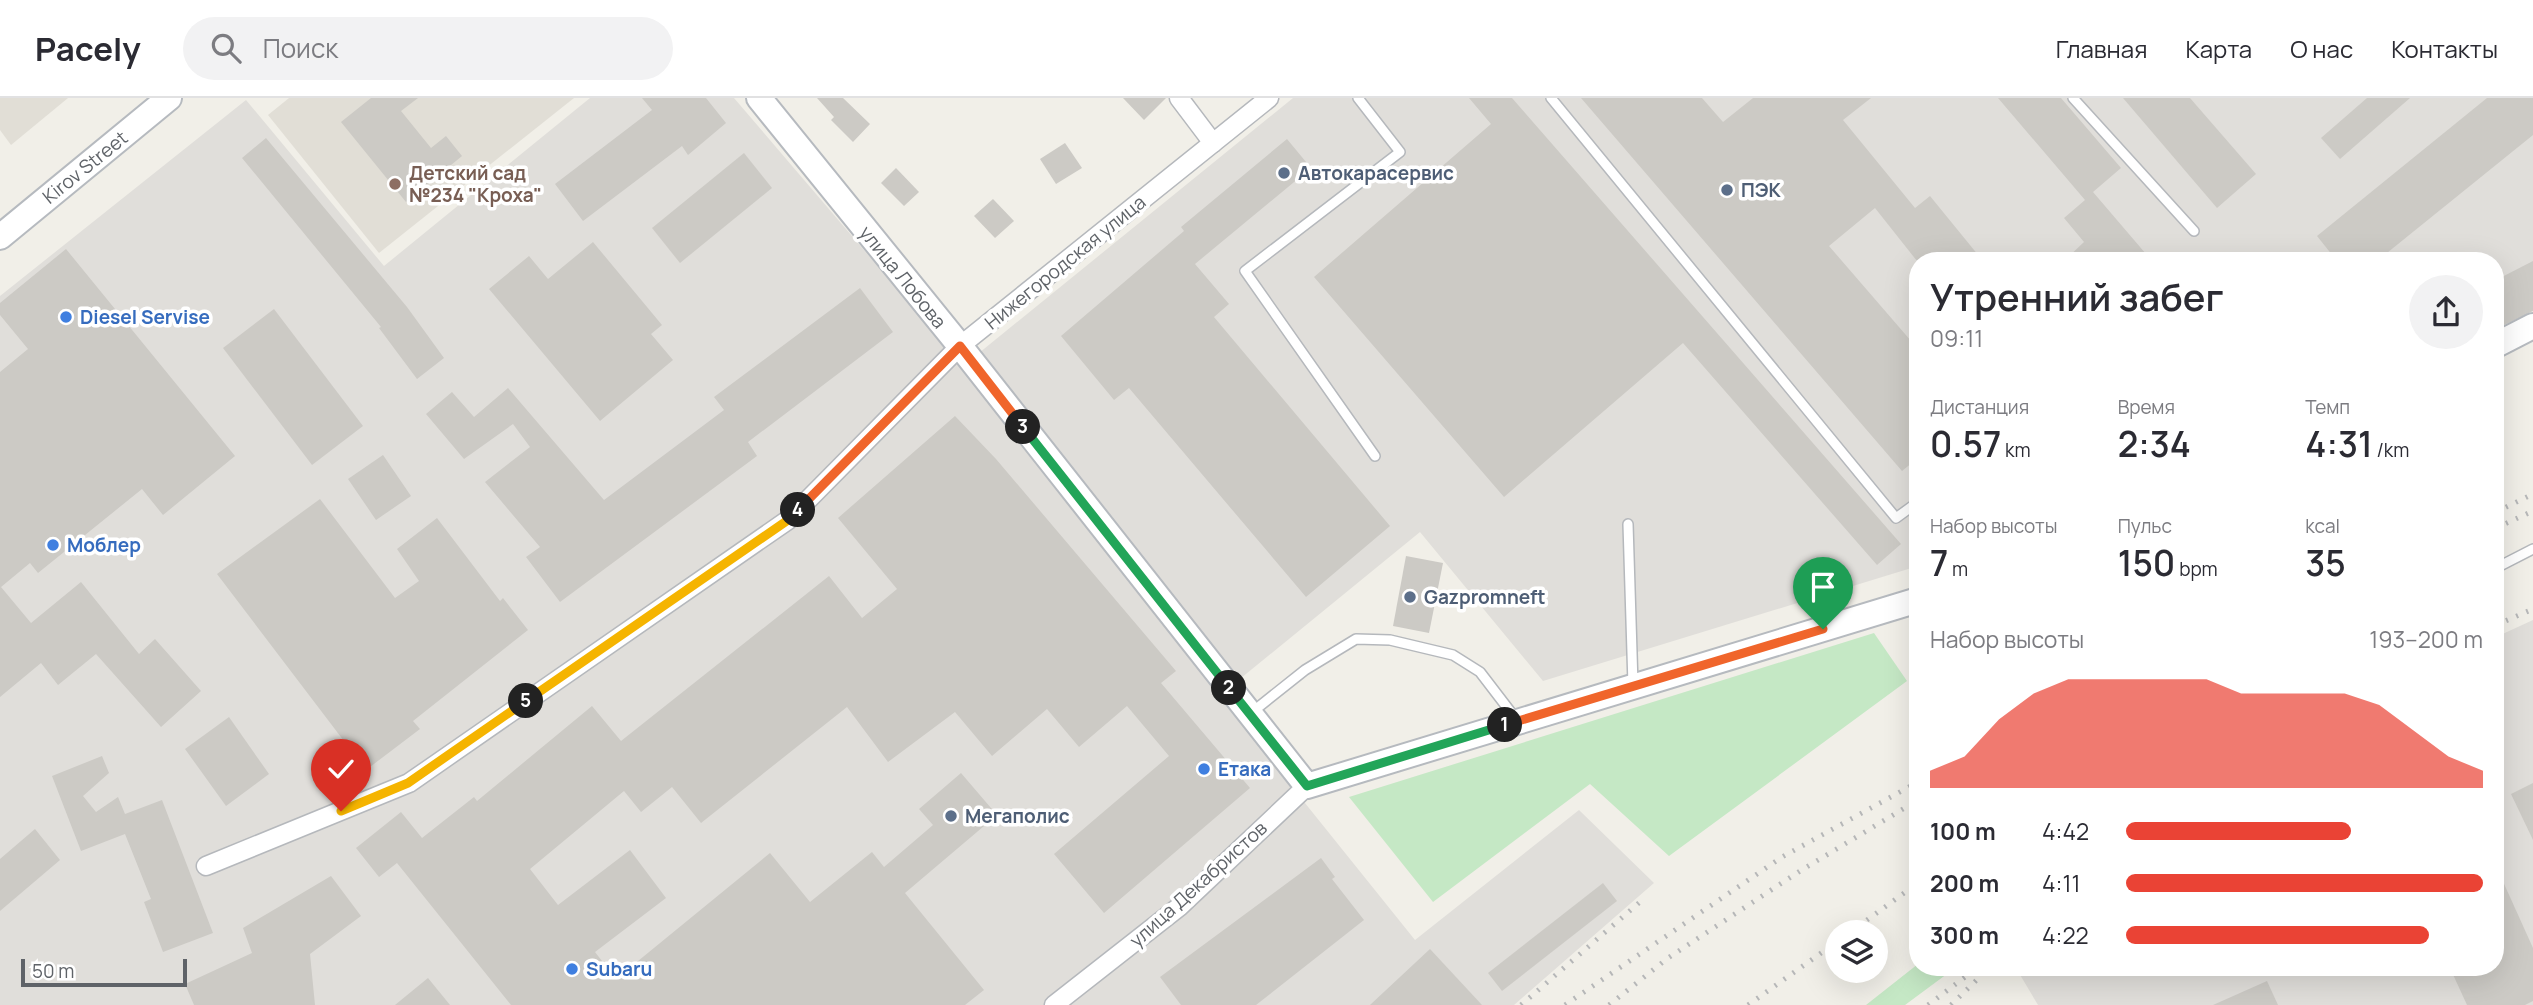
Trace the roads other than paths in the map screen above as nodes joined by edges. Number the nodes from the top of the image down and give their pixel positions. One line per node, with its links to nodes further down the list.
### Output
1 (169, 98): 10 (street, Kirov Street)
2 (759, 98): 13 (street, улица Лобова)
3 (1179, 98): 8 (street)
4 (1269, 98): 8 (street, Нижегородская улица)
5 (1358, 98): 14 (lane)
6 (1551, 98): 15 (lane)
7 (2073, 98): 9 (lane)
8 (1213, 143): 13 (street, Нижегородская улица)
9 (2194, 231)
10 (0, 237)
11 (2533, 326): 12 (street)
12 (2504, 341)
13 (960, 346): 21 (street, улица Лобова); 24 (street, Нижегородская улица)
14 (1375, 456)
15 (1909, 509)
16 (1628, 524): 20 (lane)
17 (2533, 549): 18 (lane)
18 (2504, 564)
19 (1909, 603): 20 (street)
20 (1633, 687): 22 (street)
21 (1250, 714): 22 (lane); 23 (street, улица Лобова)
22 (1518, 721): 23 (street)
23 (1307, 786): 25 (street, улица Декабристов)
24 (206, 866)
25 (1054, 1005)

